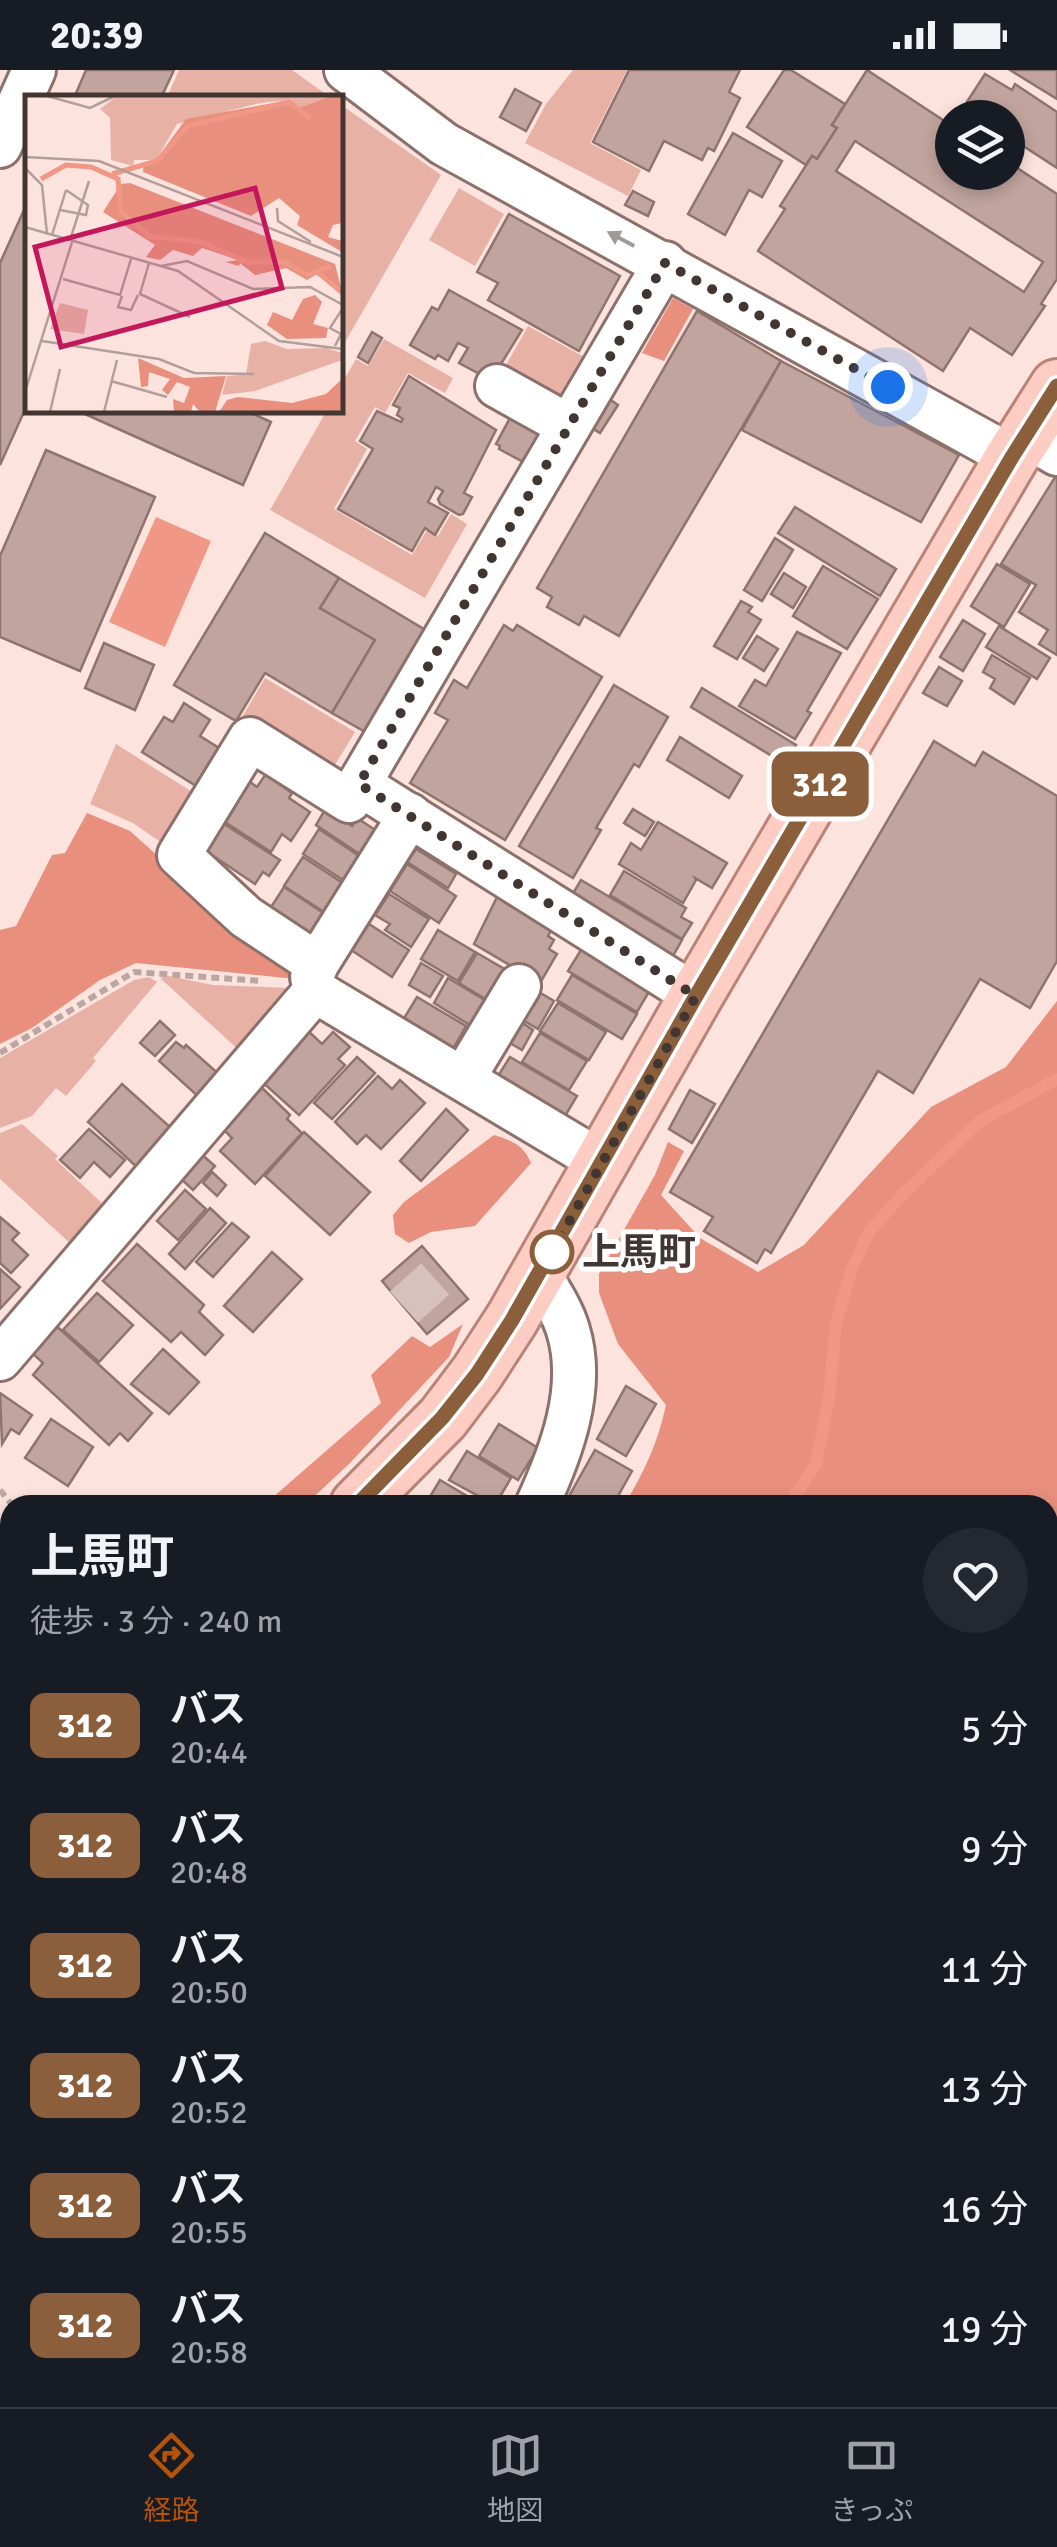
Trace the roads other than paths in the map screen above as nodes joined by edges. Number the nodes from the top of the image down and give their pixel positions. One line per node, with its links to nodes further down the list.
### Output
1 (34, 70): 3 (street)
2 (346, 70): 4 (street, one-way to 2)
3 (0, 146)
4 (665, 263): 7 (street); 8 (street)
5 (498, 386): 7 (street)
6 (1057, 386): 8 (main road)
7 (569, 426): 9 (street)
8 (1031, 449): 13 (main road)
9 (359, 784): 10 (street); 11 (street)
10 (410, 815): 11 (street); 13 (street)
11 (315, 980): 14 (street); 17 (street)
12 (519, 986): 14 (street)
13 (696, 996): 15 (main road)
14 (462, 1079): 15 (street)
15 (602, 1164): 16 (main road)
16 (539, 1274): 18 (main road); 19 (street)
17 (0, 1359)
18 (367, 1495)
19 (541, 1495)

